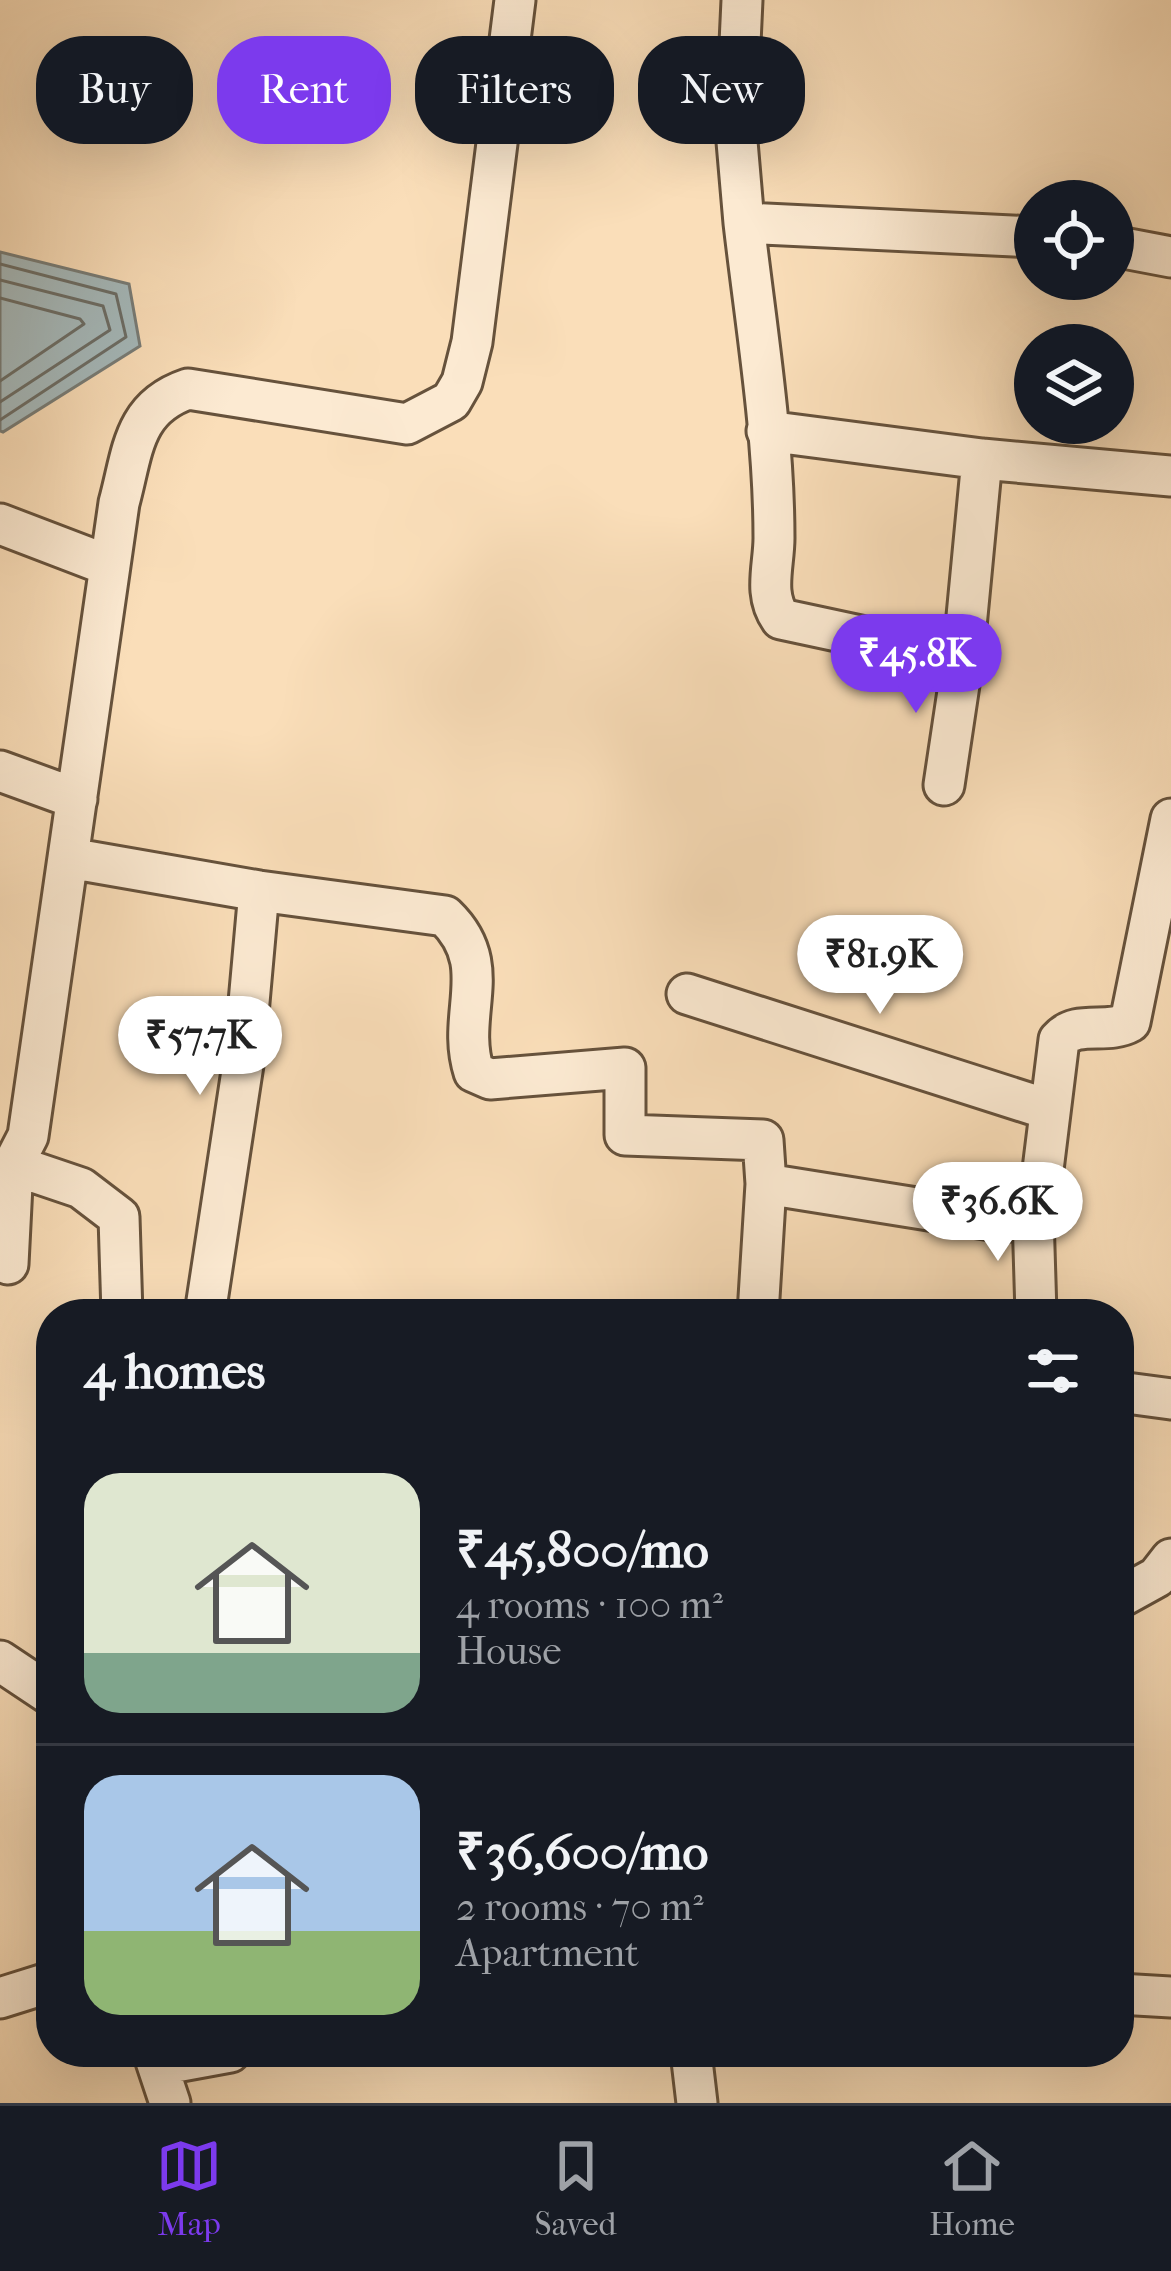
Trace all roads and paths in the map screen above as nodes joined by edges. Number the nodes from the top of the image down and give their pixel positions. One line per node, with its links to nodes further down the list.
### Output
1 (515, 0): 11 (street)
2 (742, 0): 3 (street)
3 (744, 223): 4 (street); 7 (street)
4 (1014, 236)
5 (1134, 250): 6 (street)
6 (1171, 257)
7 (767, 431): 8 (street); 12 (street)
8 (982, 459): 9 (street); 12 (street)
9 (1171, 476)
10 (0, 524): 11 (street)
11 (110, 566): 15 (street)
12 (963, 658): 14 (street)
13 (0, 771): 15 (street)
14 (944, 785)
15 (77, 799): 17 (street)
16 (1171, 819): 20 (street)
17 (69, 858): 18 (street); 21 (street)
18 (259, 891): 22 (street); 26 (street)
19 (687, 994): 20 (street)
20 (1050, 1110): 23 (street)
21 (6, 1167): 24 (street); 25 (street)
22 (766, 1184): 23 (street); 27 (street)
23 (1033, 1215): 28 (street)
24 (8, 1264)
25 (122, 1299)
26 (207, 1299)
27 (759, 1299)
28 (1036, 1299)
29 (1134, 1394): 30 (street)
30 (1171, 1399)
31 (1171, 1559): 32 (street)
32 (1134, 1589)
33 (0, 1661): 34 (street)
34 (36, 1685)
35 (36, 1987): 38 (street)
36 (1134, 1995): 37 (street)
37 (1171, 1996)
38 (0, 1998)
39 (693, 2067): 40 (street)
40 (697, 2103)

